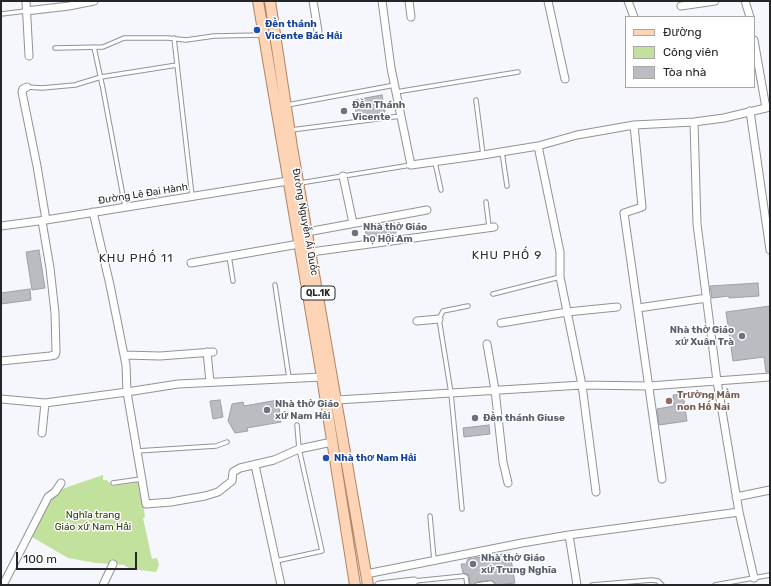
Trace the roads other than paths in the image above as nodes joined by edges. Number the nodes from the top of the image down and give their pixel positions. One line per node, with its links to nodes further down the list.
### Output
1 (26, 1): 14 (street)
2 (94, 1): 12 (street)
3 (258, 1): 20 (main road, Đường Nguyễn Ái Quốc / QL.1K)
4 (270, 1): 33 (main road, Đường Nguyễn Ái Quốc / QL.1K)
5 (313, 1): 19 (street)
6 (382, 1): 31 (street)
7 (409, 1): 18 (street)
8 (548, 1): 29 (street)
9 (628, 1): 16 (street)
10 (715, 1): 13 (street)
11 (745, 1): 17 (street)
12 (72, 3): 14 (street)
13 (681, 6)
14 (26, 11): 15 (lane); 25 (street)
15 (1, 14)
16 (634, 16)
17 (750, 16)
18 (411, 17)
19 (318, 31)
20 (263, 35): 21 (lane); 46 (main road, Đường Nguyễn Ái Quốc / QL.1K)
21 (174, 38): 23 (lane); 26 (lane)
22 (755, 45): 34 (street)
23 (94, 47): 24 (lane); 28 (lane)
24 (55, 48)
25 (28, 56)
26 (177, 65): 28 (lane); 50 (lane)
27 (518, 72): 31 (lane)
28 (101, 77): 30 (lane); 52 (lane)
29 (565, 79)
30 (27, 86): 55 (street)
31 (395, 89): 33 (lane); 36 (street)
32 (476, 100): 42 (lane)
33 (286, 106): 39 (main road, Đường Nguyễn Ái Quốc / QL.1K)
34 (768, 108): 35 (street)
35 (750, 111): 37 (street); 61 (street)
36 (401, 116): 39 (lane); 44 (street)
37 (694, 122): 38 (street); 69 (street)
38 (634, 125): 40 (street); 72 (street)
39 (290, 130): 47 (main road, Đường Nguyễn Ái Quốc / QL.1K)
40 (538, 146): 41 (street); 65 (street)
41 (502, 152): 42 (street); 48 (lane)
42 (483, 155): 43 (street)
43 (436, 162): 44 (street); 49 (lane)
44 (411, 165): 45 (lane)
45 (343, 176): 47 (lane); 56 (street)
46 (288, 181): 50 (street, Đường Lê Đại Hành); 60 (main road, Đường Nguyễn Ái Quốc / QL.1K)
47 (298, 183): 59 (main road, Đường Nguyễn Ái Quốc / QL.1K)
48 (507, 186)
49 (441, 190)
50 (192, 196): 52 (street, Đường Lê Đại Hành)
51 (486, 202): 58 (lane)
52 (126, 207): 54 (street, Đường Lê Đại Hành)
53 (427, 210): 56 (street)
54 (93, 212): 55 (street, Đường Lê Đại Hành); 78 (street)
55 (44, 220): 57 (street, Đường Lê Đại Hành); 79 (street)
56 (353, 223): 59 (street)
57 (1, 226)
58 (492, 227): 62 (street)
59 (307, 232): 62 (main road, Đường Nguyễn Ái Quốc / QL.1K)
60 (299, 244): 63 (street); 80 (main road, Đường Nguyễn Ái Quốc / QL.1K)
61 (770, 250)
62 (311, 252): 91 (main road, Đường Nguyễn Ái Quốc / QL.1K)
63 (229, 256): 64 (street); 66 (lane)
64 (191, 263)
65 (560, 277): 68 (lane); 73 (street)
66 (233, 281)
67 (275, 285): 82 (lane)
68 (493, 294)
69 (707, 298): 72 (street); 83 (street)
70 (468, 306): 74 (lane)
71 (617, 307): 73 (street)
72 (638, 308): 86 (street)
73 (567, 312): 76 (street); 85 (street)
74 (439, 319): 75 (street); 89 (lane)
75 (417, 321)
76 (501, 323)
77 (487, 344): 87 (street)
78 (124, 355): 84 (street); 88 (street)
79 (1, 361)
80 (322, 377): 82 (street); 96 (main road, Đường Nguyễn Ái Quốc / QL.1K)
81 (770, 377): 83 (street)
82 (289, 378): 84 (street)
83 (718, 381): 86 (street); 107 (street)
84 (210, 382): 88 (street)
85 (582, 385): 86 (street); 87 (street); 106 (street)
86 (650, 386): 101 (street)
87 (495, 390): 89 (street); 104 (street)
88 (127, 392): 92 (street); 98 (street)
89 (451, 392): 91 (street); 108 (lane)
90 (1, 399): 92 (street)
91 (337, 400): 115 (main road, Đường Nguyễn Ái Quốc / QL.1K)
92 (45, 403): 94 (street)
93 (296, 426): 97 (lane)
94 (42, 433)
95 (227, 442): 98 (lane)
96 (332, 442): 97 (street); 118 (main road, Đường Nguyễn Ái Quốc / QL.1K)
97 (299, 449): 99 (street); 113 (lane)
98 (137, 450): 100 (street)
99 (256, 465): 100 (street); 113 (street)
100 (142, 479): 103 (lane)
101 (662, 479)
102 (61, 483): 120 (street)
103 (113, 483)
104 (508, 483)
105 (770, 490): 107 (street)
106 (596, 492)
107 (736, 497): 109 (street)
108 (462, 508)
109 (738, 512): 111 (street); 117 (street)
110 (430, 516): 112 (lane)
111 (569, 535): 112 (street); 128 (street)
112 (434, 560): 115 (street)
113 (276, 561): 122 (street)
114 (113, 564): 121 (street)
115 (366, 574): 118 (main road); 123 (main road, Đường Nguyễn Ái Quốc / QL.1K)
116 (770, 575): 117 (lane)
117 (754, 578): 131 (lane)
118 (355, 581)
119 (414, 581): 124 (street); 125 (lane)
120 (3, 585)
121 (102, 585)
122 (281, 585)
123 (368, 585)
124 (379, 585)
125 (467, 585)
126 (477, 585): 127 (lane)
127 (493, 585)
128 (577, 585)
129 (592, 585): 130 (lane)
130 (662, 585)
131 (715, 585)

